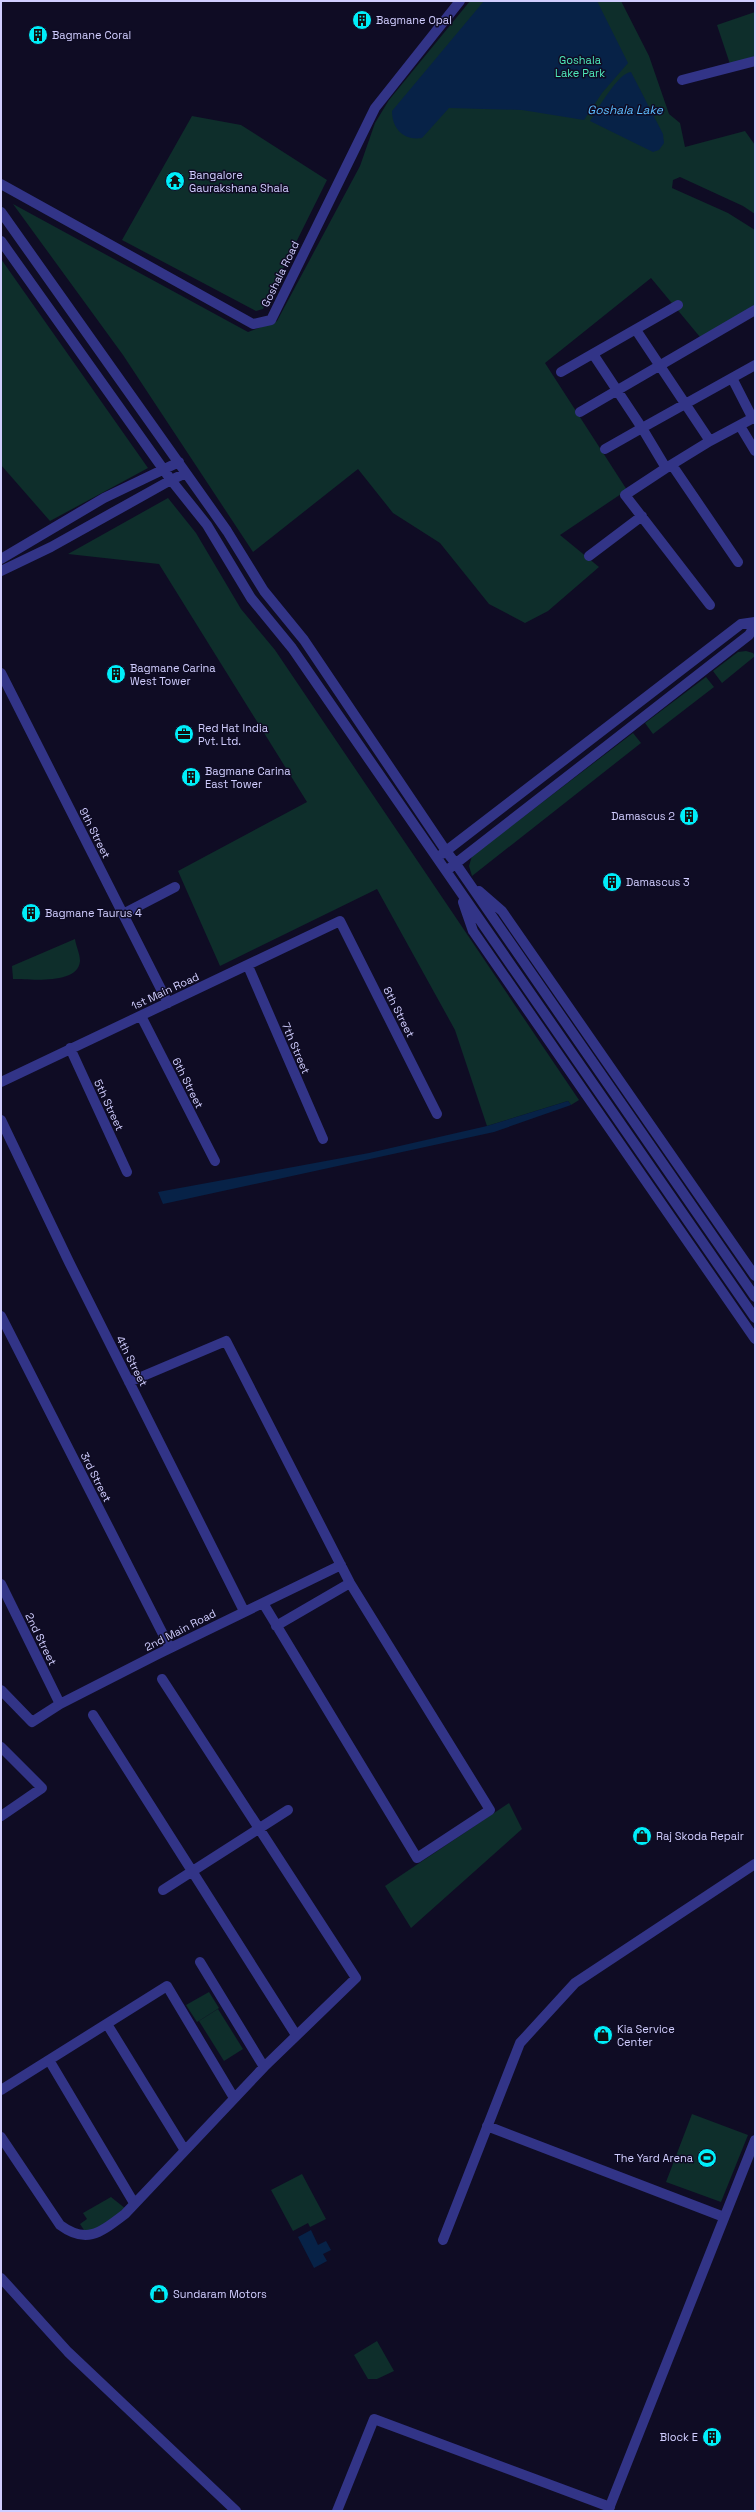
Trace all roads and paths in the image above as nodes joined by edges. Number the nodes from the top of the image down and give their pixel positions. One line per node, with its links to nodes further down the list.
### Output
1 (460, 1): 4 (street, Goshala Road)
2 (755, 61): 3 (street)
3 (682, 80)
4 (1, 184)
5 (1, 212): 24 (street)
6 (1, 241): 26 (street)
7 (678, 305): 9 (street)
8 (755, 310): 11 (street)
9 (636, 330): 10 (street); 11 (street)
10 (593, 354): 13 (street); 15 (street)
11 (660, 365): 15 (street); 16 (street)
12 (755, 365): 14 (street)
13 (561, 372)
14 (732, 378): 16 (street); 18 (street)
15 (618, 390): 17 (street); 20 (street)
16 (686, 403): 20 (street); 21 (street)
17 (580, 412)
18 (754, 418): 19 (street)
19 (740, 426): 21 (street); 23 (street)
20 (642, 428): 22 (street); 25 (street)
21 (710, 441): 25 (street)
22 (605, 449)
23 (755, 451)
24 (179, 462): 26 (street); 27 (street)
25 (669, 467): 29 (street); 32 (street)
26 (162, 469): 28 (street); 31 (street)
27 (186, 473): 28 (street); 39 (street)
28 (171, 480): 33 (street); 40 (street)
29 (642, 516): 30 (street); 34 (street)
30 (589, 556)
31 (1, 559)
32 (738, 562)
33 (1, 572)
34 (710, 605)
35 (741, 624): 36 (street); 37 (street); 39 (street)
36 (755, 624): 37 (street)
37 (752, 639): 41 (street)
38 (1, 673): 46 (street, 9th Street)
39 (446, 851): 40 (street); 41 (street)
40 (437, 858): 42 (street)
41 (456, 864): 42 (street); 43 (street)
42 (446, 871): 45 (street)
43 (468, 882): 58 (street); 59 (street)
44 (175, 887): 46 (street)
45 (458, 889): 61 (street); 62 (street)
46 (123, 914): 49 (street, 9th Street)
47 (340, 922): 48 (street, 1st Main Road); 53 (street, 8th Street)
48 (248, 966): 49 (street, 1st Main Road); 55 (street, 7th Street)
49 (168, 1003): 50 (street, 1st Main Road)
50 (141, 1016): 51 (street, 1st Main Road); 56 (street, 6th Street)
51 (70, 1048): 52 (street, 1st Main Road); 57 (street, 5th Street)
52 (1, 1082)
53 (437, 1114)
54 (1, 1120): 63 (street, 4th Street)
55 (323, 1139)
56 (214, 1161)
57 (127, 1172)
58 (755, 1276)
59 (755, 1297)
60 (1, 1316): 70 (street, 3rd Street)
61 (755, 1318)
62 (755, 1338)
63 (129, 1382): 64 (street); 68 (street, 4th Street)
64 (341, 1566): 66 (street); 67 (street, 2nd Main Road)
65 (1, 1584): 73 (street, 2nd Street)
66 (350, 1584): 69 (street); 69 (street)
67 (263, 1603): 68 (street, 2nd Main Road); 69 (street)
68 (244, 1612): 70 (street, 2nd Main Road)
69 (276, 1626)
70 (170, 1648): 73 (street, 2nd Main Road)
71 (162, 1679): 78 (street)
72 (1, 1690): 73 (street, 2nd Main Road)
73 (60, 1704)
74 (94, 1715): 80 (street)
75 (1, 1747): 77 (street)
76 (288, 1810): 78 (street)
77 (1, 1816)
78 (259, 1829): 80 (street); 84 (street)
79 (755, 1864): 89 (street)
80 (192, 1871): 81 (street); 84 (street)
81 (163, 1890)
82 (200, 1962): 86 (street)
83 (107, 2024): 85 (street); 88 (street); 92 (street)
84 (296, 2035): 86 (street)
85 (49, 2060): 87 (street); 93 (street)
86 (264, 2067): 88 (street)
87 (1, 2090)
88 (234, 2098): 92 (street)
89 (487, 2126): 94 (street); 95 (street)
90 (1, 2138): 93 (street)
91 (755, 2140): 94 (street)
92 (184, 2149): 93 (street)
93 (134, 2203)
94 (724, 2217): 97 (street)
95 (443, 2240)
96 (1, 2278): 98 (street)
97 (609, 2509): 99 (street)
98 (236, 2511)
99 (337, 2511)

